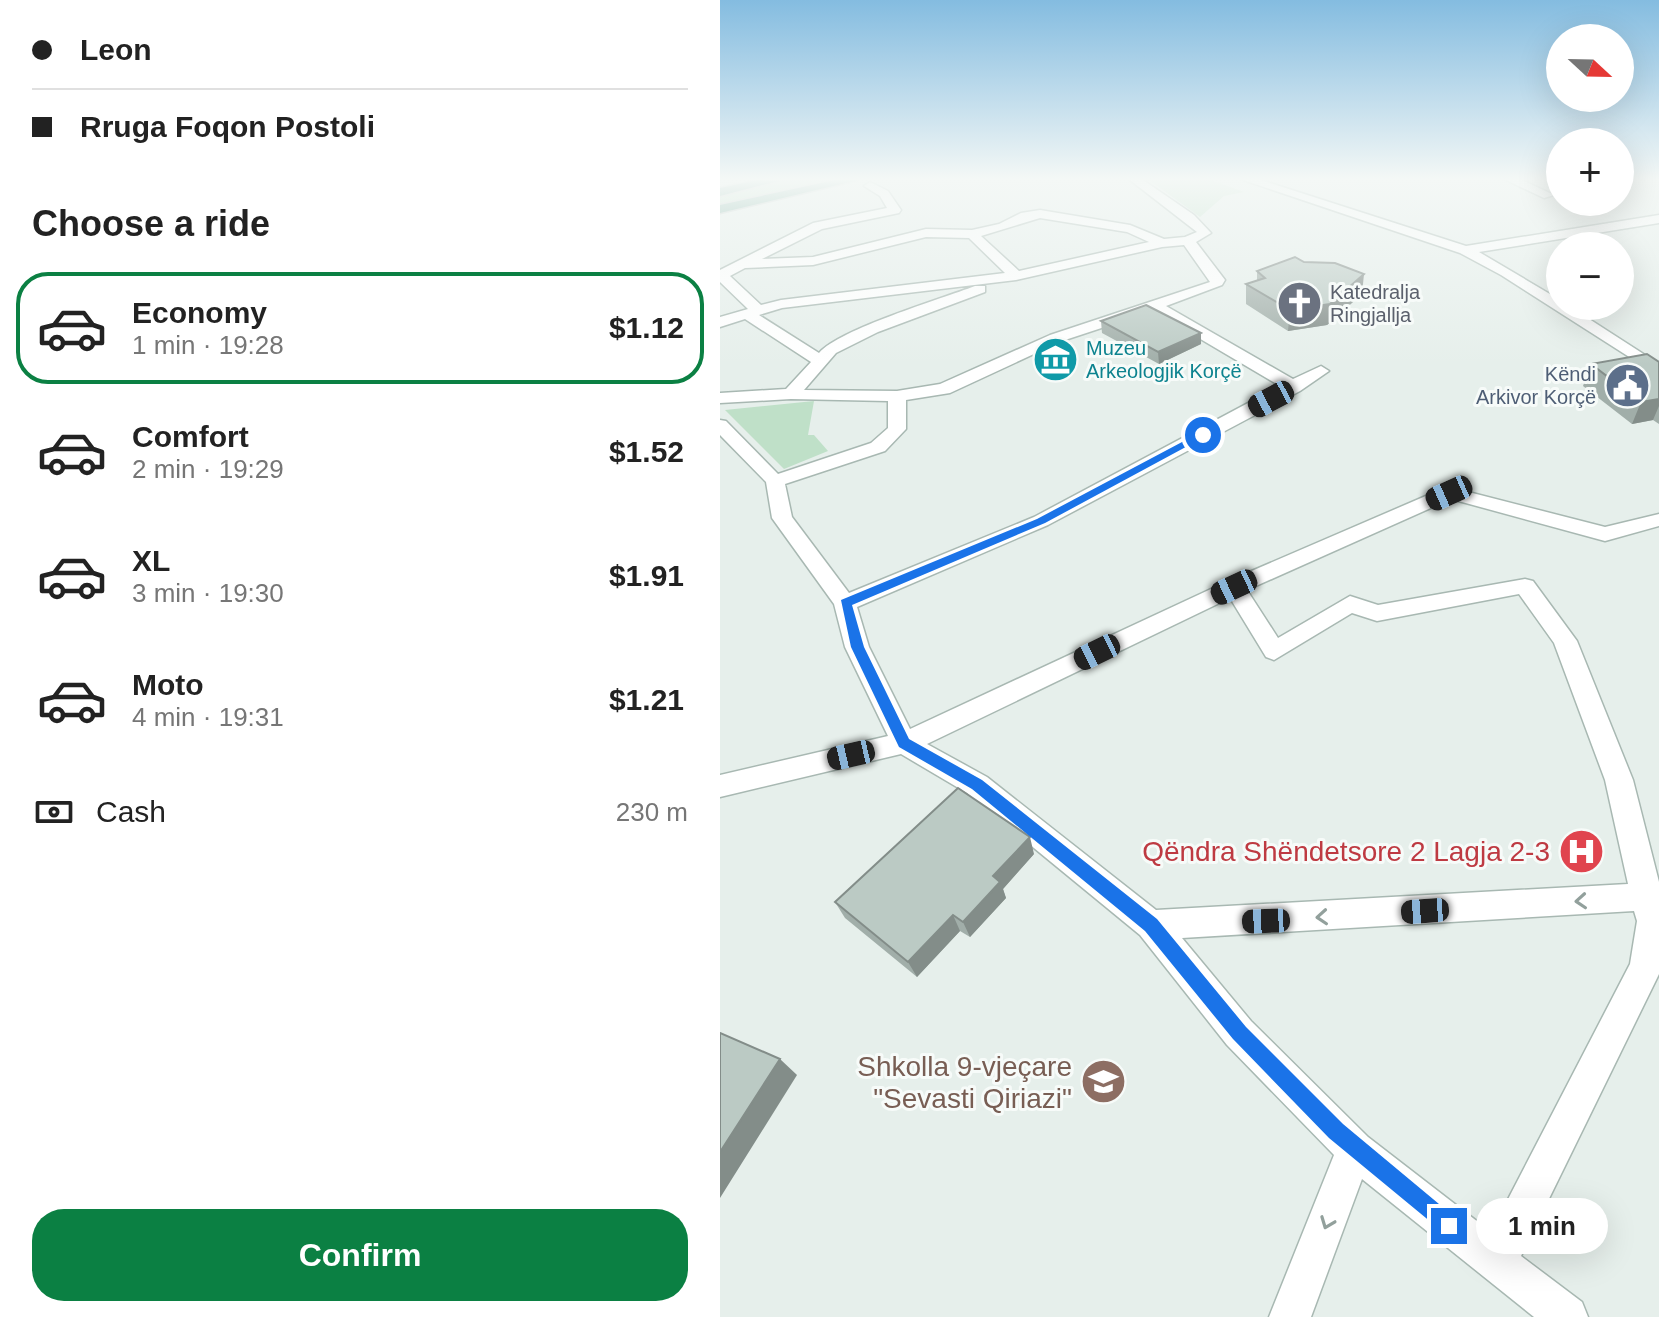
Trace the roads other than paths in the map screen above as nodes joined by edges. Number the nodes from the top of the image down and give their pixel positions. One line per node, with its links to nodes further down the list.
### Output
1 (789, 241): 12 (street)
2 (892, 241): 12 (street)
3 (980, 241): 15 (street)
4 (1158, 241): 9 (street)
5 (1182, 241): 9 (street)
6 (1188, 241): 16 (street)
7 (1439, 241): 10 (street)
8 (1520, 241): 10 (street)
9 (1162, 243): 15 (street)
10 (1465, 250): 13 (street)
11 (1546, 252): 13 (street)
12 (746, 264): 14 (street)
13 (1494, 266): 20 (street)
14 (720, 274): 17 (street)
15 (1016, 276): 17 (street); 21 (street)
16 (1152, 304): 24 (street); 26 (street)
17 (752, 312): 18 (street); 21 (street)
18 (720, 322)
19 (1659, 350): 20 (street)
20 (1638, 358): 23 (street)
21 (818, 359): 25 (street)
22 (1321, 371): 24 (street)
23 (1659, 371)
24 (1294, 387): 32 (street)
25 (791, 394): 26 (street); 27 (street)
26 (897, 396): 29 (street)
27 (720, 398)
28 (720, 425): 29 (street)
29 (775, 481): 32 (street)
30 (1659, 520): 31 (street)
31 (1234, 587): 33 (street); 35 (street)
32 (845, 603): 33 (street)
33 (904, 743): 34 (street); 36 (street)
34 (720, 786)
35 (1654, 896): 36 (street, one-way to 36); 38 (street)
36 (1151, 925): 37 (street)
37 (1355, 1150): 38 (street); 39 (street, one-way to 39)
38 (1496, 1264): 40 (street)
39 (1290, 1317)
40 (1567, 1317)

